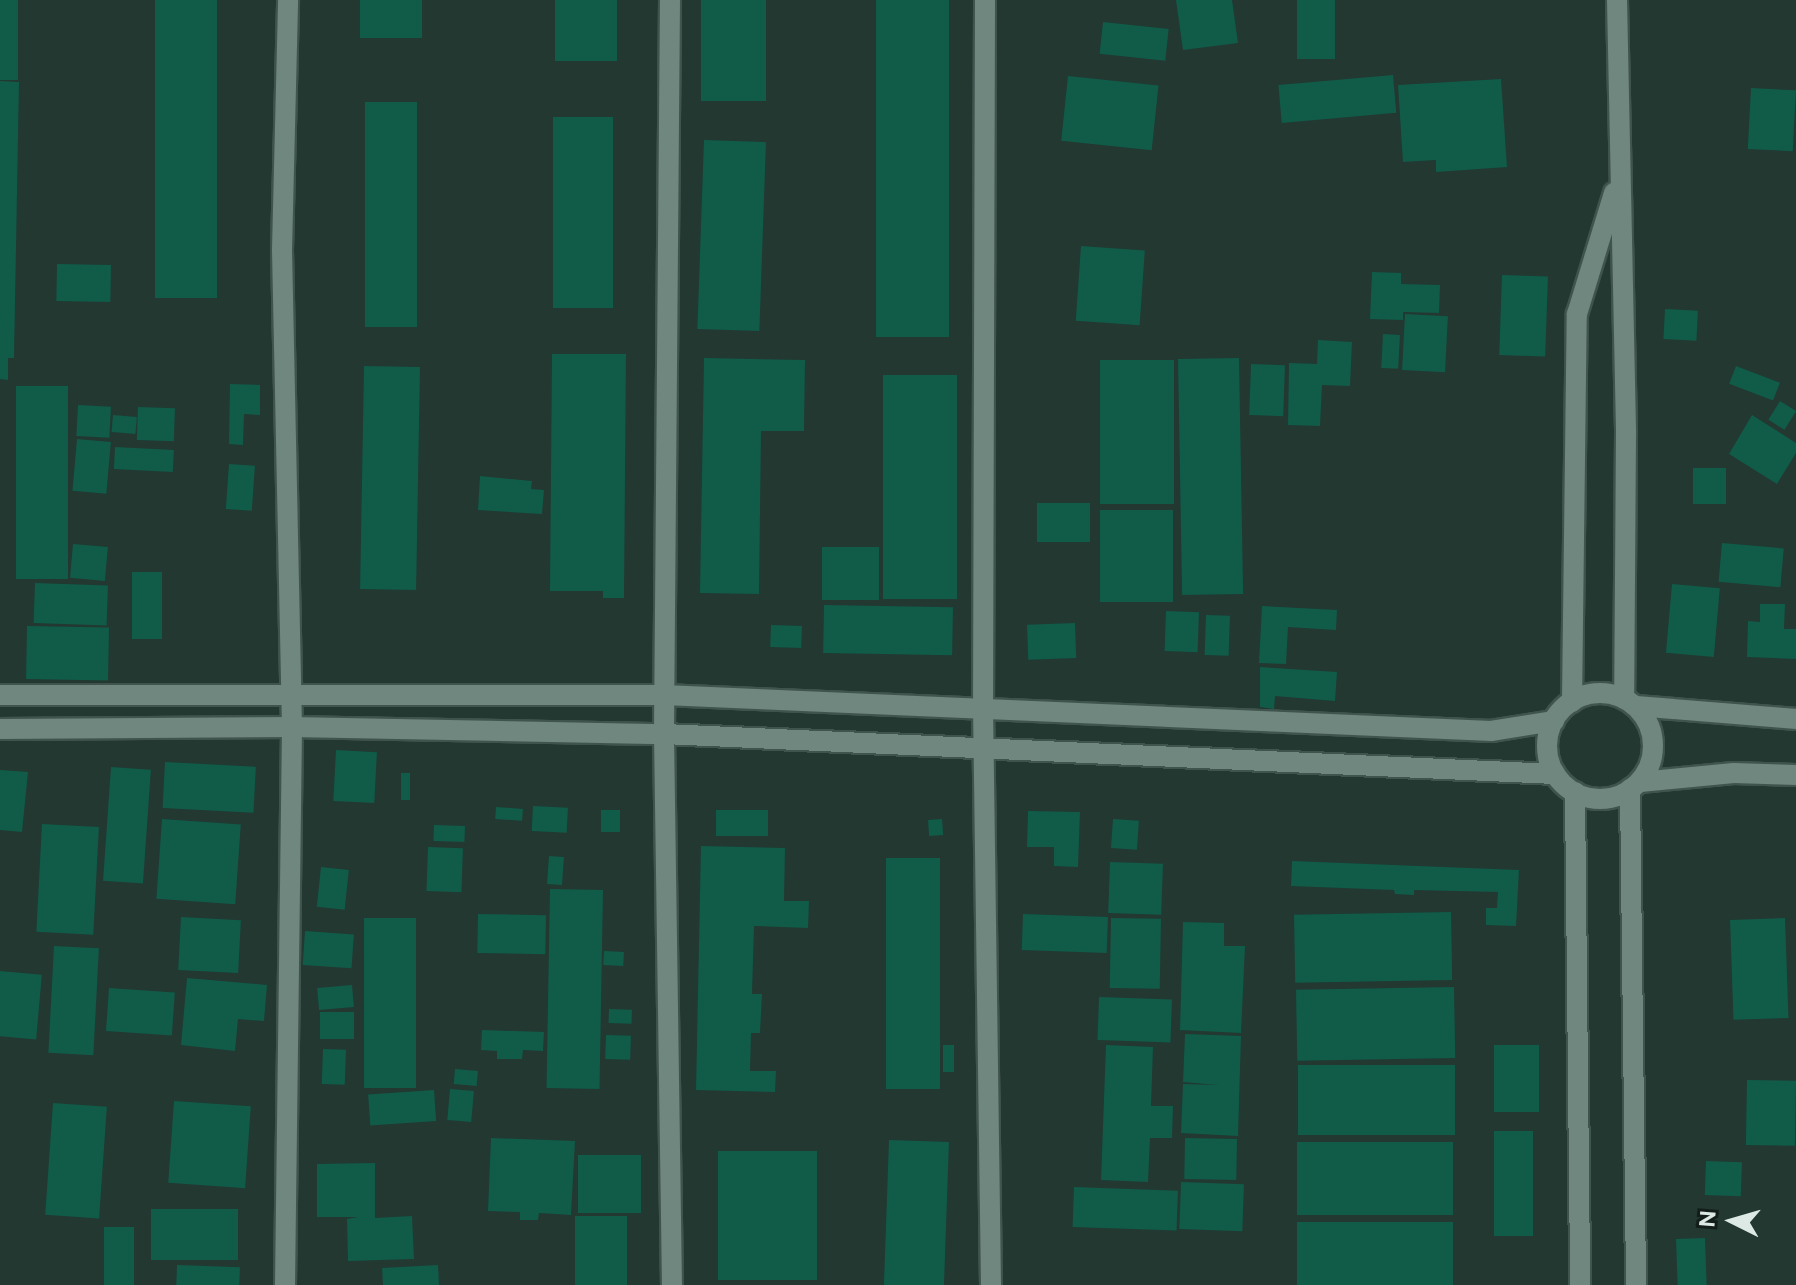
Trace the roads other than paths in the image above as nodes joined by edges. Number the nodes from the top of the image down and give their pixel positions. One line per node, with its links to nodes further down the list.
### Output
1 (288, 0): 8 (street)
2 (670, 0): 7 (street)
3 (985, 0): 11 (street)
4 (1617, 0): 5 (street)
5 (1619, 177): 9 (street); 10 (street)
6 (0, 695): 8 (street)
7 (664, 695): 8 (street); 11 (street); 16 (street)
8 (290, 698): 14 (street)
9 (1572, 702): 10 (street); 13 (street)
10 (1630, 702): 12 (street); 20 (street)
11 (983, 705): 13 (street); 17 (street)
12 (1796, 719)
13 (1554, 721): 18 (street)
14 (292, 727): 15 (street); 16 (street); 22 (street)
15 (0, 729)
16 (664, 734): 17 (street); 23 (street)
17 (984, 749): 18 (street); 24 (street)
18 (1555, 774): 21 (street)
19 (1796, 775): 20 (street)
20 (1635, 786): 21 (street); 26 (street)
21 (1575, 792): 25 (street)
22 (285, 1285)
23 (672, 1285)
24 (991, 1285)
25 (1580, 1285)
26 (1636, 1285)

